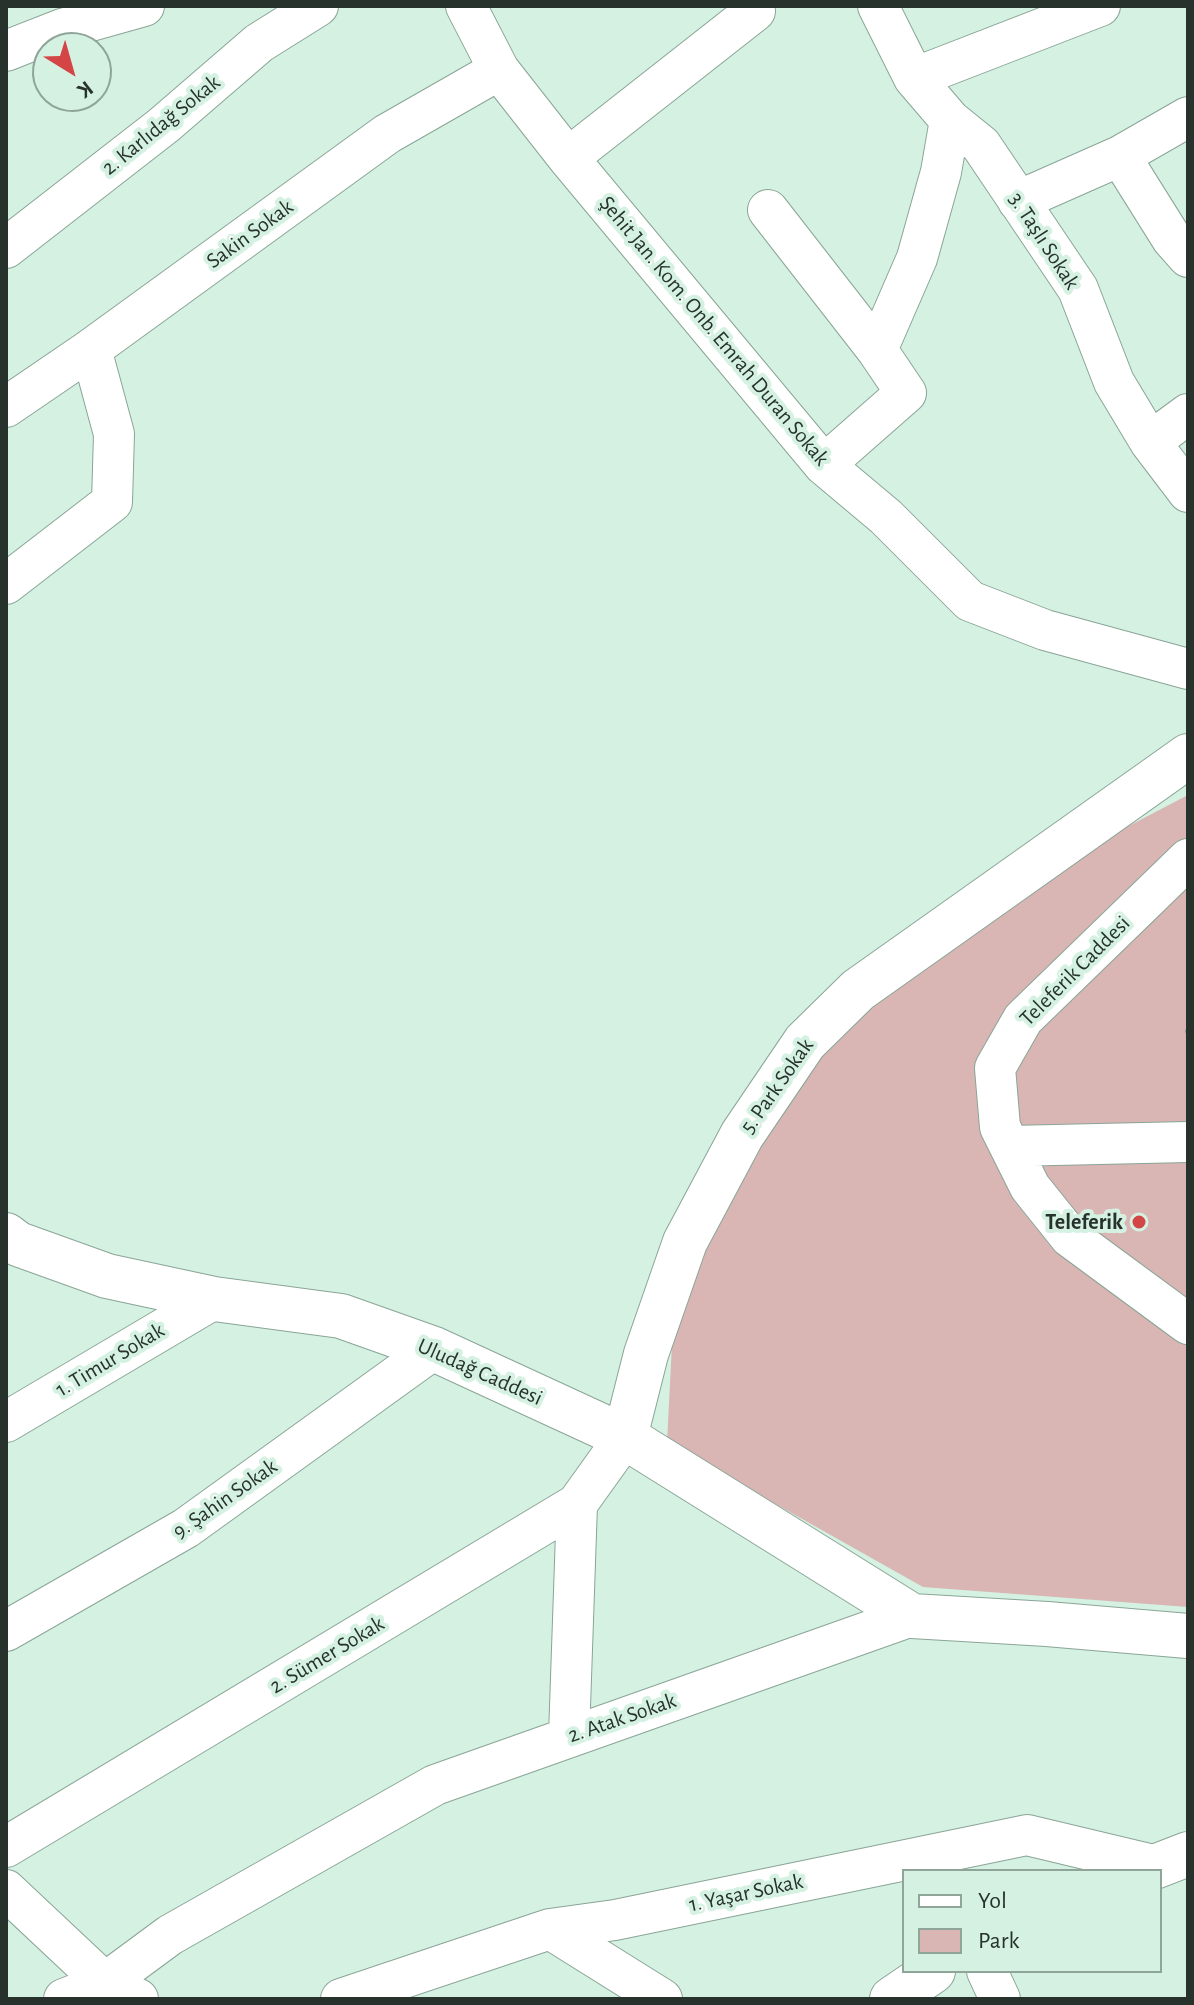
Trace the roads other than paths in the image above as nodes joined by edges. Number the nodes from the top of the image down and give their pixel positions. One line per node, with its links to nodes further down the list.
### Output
1 (144, 6): 7 (street)
2 (318, 6): 16 (street, 2. Karlıdağ Sokak)
3 (878, 6): 9 (street, 3. Taşlı Sokak)
4 (1100, 6): 9 (street)
5 (469, 7): 8 (street, Şehit Jan. Kom. Onb. Emrah Duran Sokak)
6 (755, 11): 13 (street)
7 (6, 51)
8 (499, 70): 13 (street, Şehit Jan. Kom. Onb. Emrah Duran Sokak); 18 (street, Sakin Sokak)
9 (914, 78): 11 (street, 3. Taşlı Sokak)
10 (1188, 117): 12 (street)
11 (950, 120): 14 (street, 3. Taşlı Sokak); 19 (street)
12 (1120, 156): 14 (street); 17 (street)
13 (568, 158): 23 (street, Şehit Jan. Kom. Onb. Emrah Duran Sokak)
14 (1018, 201): 22 (street, 3. Taşlı Sokak)
15 (768, 210): 19 (street)
16 (6, 248)
17 (1188, 257)
18 (91, 349): 20 (street, Sakin Sokak); 25 (street)
19 (877, 350): 23 (street)
20 (6, 407)
21 (1188, 414): 22 (street)
22 (1150, 442): 24 (street, 3. Taşlı Sokak)
23 (824, 465): 26 (street, Şehit Jan. Kom. Onb. Emrah Duran Sokak)
24 (1188, 492)
25 (6, 584)
26 (1188, 669)
27 (1188, 756): 36 (main road, 5. Park Sokak)
28 (1188, 859): 30 (street, Teleferik Caddesi)
29 (1188, 1142): 30 (street)
30 (1010, 1146): 33 (street, Teleferik Caddesi)
31 (10, 1243): 32 (main road, Uludağ Caddesi)
32 (214, 1299): 34 (main road, Uludağ Caddesi); 35 (street, 1. Timur Sokak)
33 (1188, 1324)
34 (434, 1349): 36 (main road, Uludağ Caddesi); 39 (street, 9. Şahin Sokak)
35 (6, 1422)
36 (625, 1437): 37 (street, 2. Sümer Sokak); 38 (main road, Uludağ Caddesi)
37 (577, 1504): 41 (street); 42 (street, 2. Sümer Sokak)
38 (912, 1616): 40 (main road, 2. Atak Sokak); 41 (street, 2. Atak Sokak)
39 (6, 1631)
40 (1188, 1636)
41 (569, 1736): 49 (street, 2. Atak Sokak)
42 (6, 1847)
43 (1163, 1864): 45 (street, 1. Yaşar Sokak)
44 (6, 1890): 49 (street)
45 (550, 1929): 48 (street, 1. Yaşar Sokak); 52 (street)
46 (930, 1973): 53 (main road)
47 (988, 1973): 54 (street)
48 (409, 1989): 51 (street, 1. Yaşar Sokak)
49 (121, 1991): 50 (street, 2. Atak Sokak)
50 (64, 1999)
51 (341, 1999)
52 (662, 1999)
53 (892, 1999)
54 (1000, 1999)

